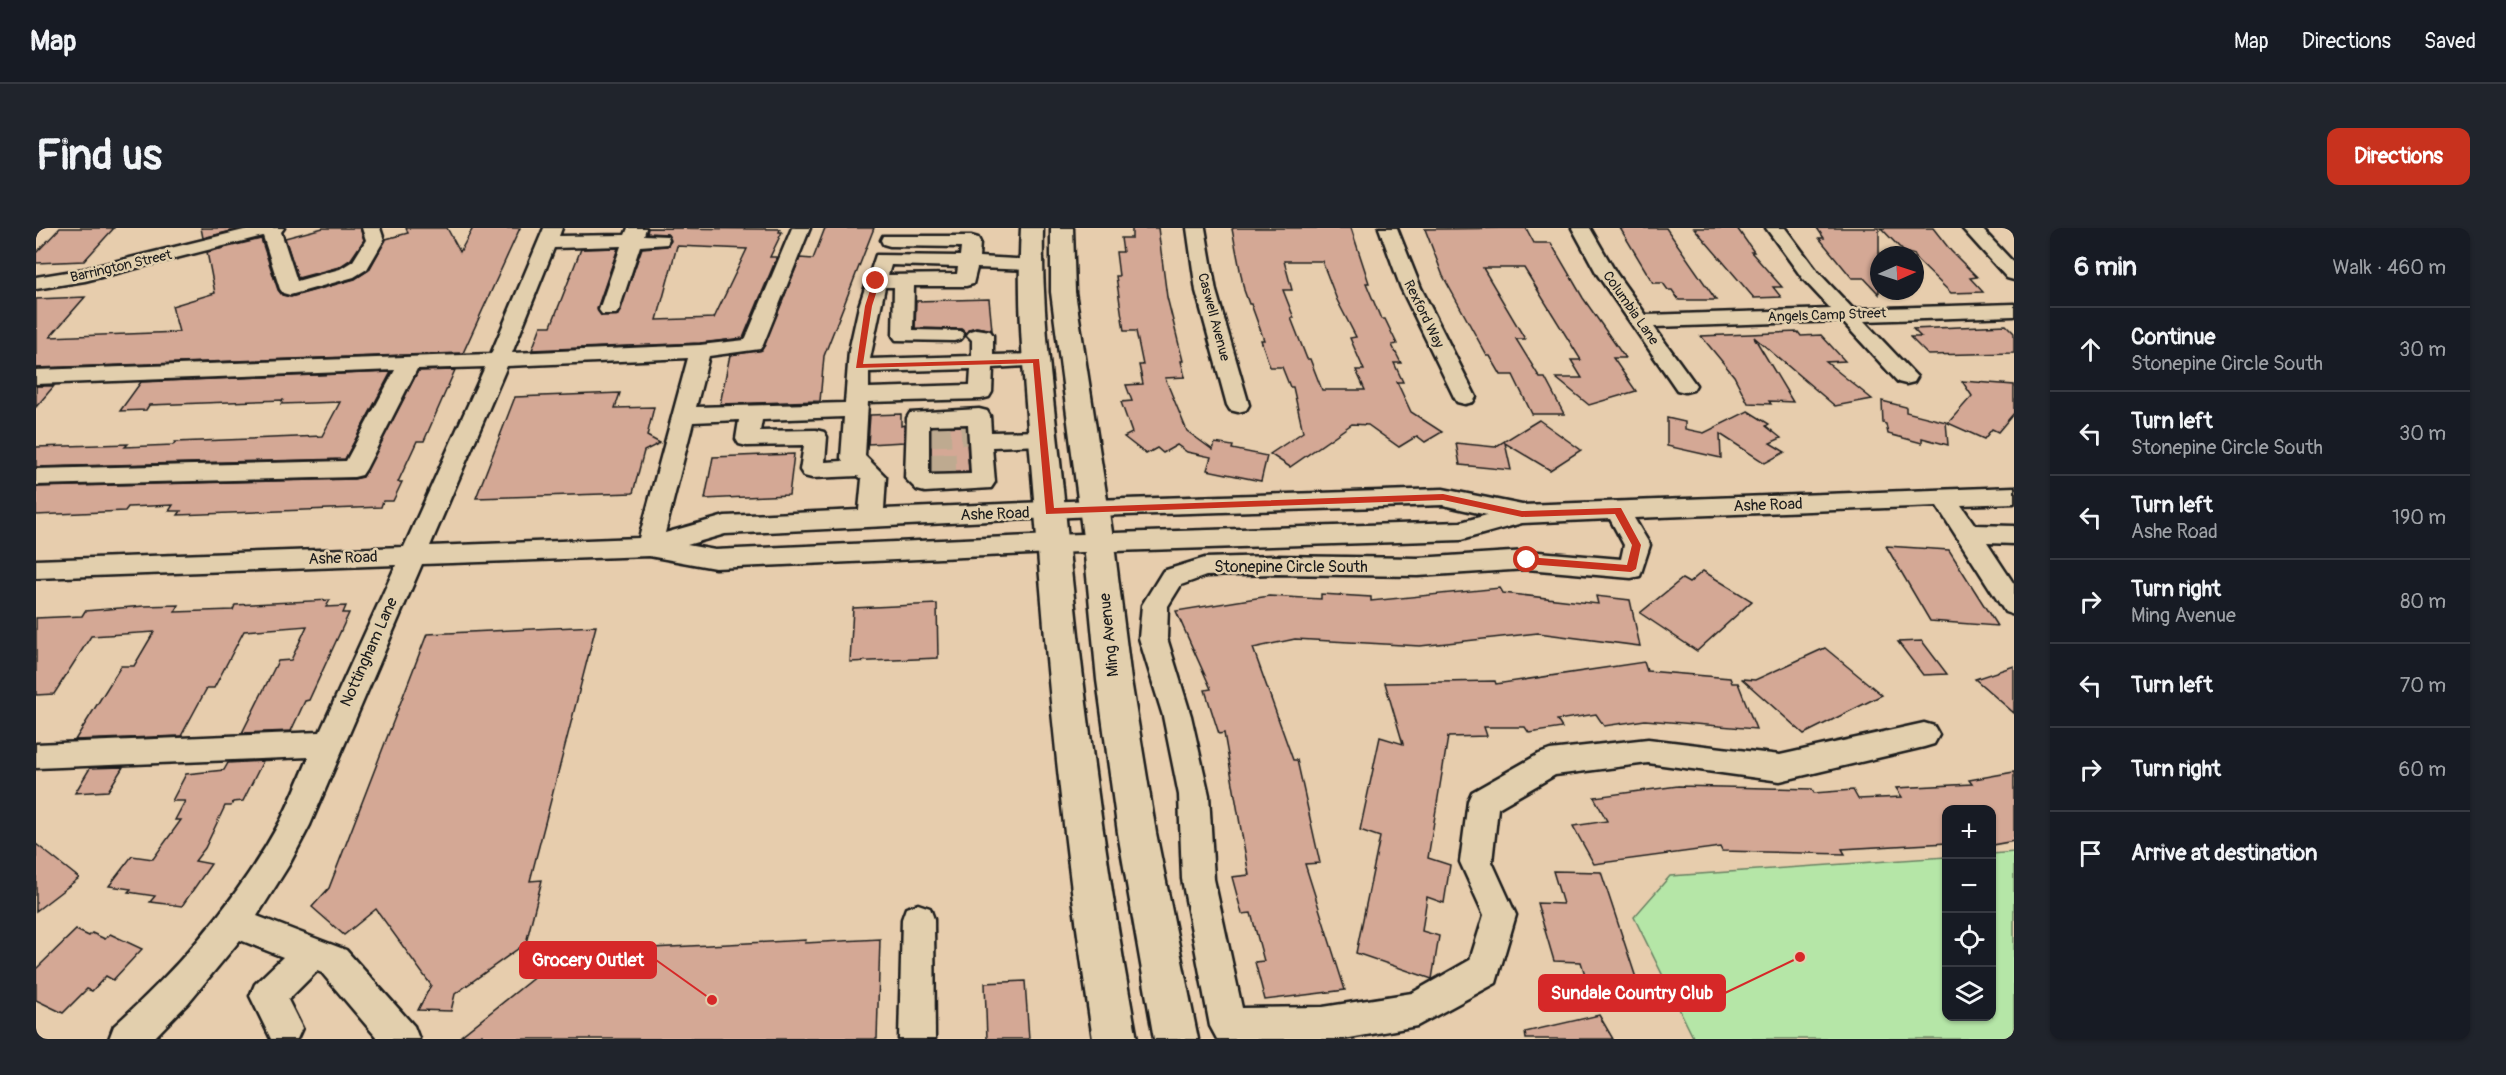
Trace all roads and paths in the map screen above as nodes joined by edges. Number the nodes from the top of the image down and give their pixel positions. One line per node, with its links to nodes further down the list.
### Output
1 (272, 228): 2 (street); 22 (street, Barrington Street)
2 (371, 228)
3 (801, 228): 29 (street)
4 (1032, 228): 18 (main road)
5 (1054, 228): 17 (main road)
6 (1062, 228): 17 (main road, Ming Avenue)
7 (1196, 228): 40 (street, Caswell Avenue)
8 (1388, 228): 38 (street, Rexford Way)
9 (1581, 228): 26 (street, Columbia Lane)
10 (1775, 228): 25 (street)
11 (1971, 228): 19 (street)
12 (635, 234): 13 (street); 14 (street); 23 (street)
13 (550, 235): 30 (street, Nottingham Lane)
14 (660, 240)
15 (889, 242): 16 (street); 21 (street)
16 (968, 261): 18 (street); 20 (street)
17 (1062, 261): 51 (main road, Ming Avenue)
18 (1029, 264): 31 (main road)
19 (2014, 274)
20 (904, 280): 21 (street); 28 (street)
21 (876, 281): 34 (street)
22 (36, 283)
23 (609, 310)
24 (2014, 310): 25 (street, Angels Camp Street)
25 (1847, 315): 26 (street, Angels Camp Street); 36 (street)
26 (1640, 321): 37 (street, Columbia Lane)
27 (977, 335): 32 (street)
28 (954, 336)
29 (700, 351): 30 (street); 42 (street)
30 (499, 360): 33 (street); 61 (street, Nottingham Lane)
31 (1036, 360): 32 (street); 44 (main road)
32 (981, 363): 34 (street); 39 (street)
33 (408, 364): 35 (street); 47 (street)
34 (858, 366): 39 (street)
35 (36, 377)
36 (1906, 377)
37 (1685, 385)
38 (1465, 397)
39 (856, 402): 41 (street); 45 (street)
40 (1238, 405)
41 (752, 413): 42 (street); 45 (street)
42 (683, 415): 60 (street)
43 (976, 436): 44 (street); 46 (street); 46 (street)
44 (1043, 438): 52 (main road)
45 (864, 468): 48 (street)
46 (922, 471): 48 (street)
47 (36, 477)
48 (873, 491): 55 (street)
49 (2014, 495): 50 (street, Ashe Road)
50 (1944, 498): 53 (street, Ashe Road); 56 (street)
51 (1094, 508): 52 (street, Ashe Road); 54 (street, Ashe Road); 59 (main road, Ming Avenue)
52 (1050, 511): 55 (street, Ashe Road); 58 (main road)
53 (1618, 511): 54 (street, Ashe Road); 64 (street, Stonepine Circle South)
54 (1522, 514): 59 (street, Ashe Road)
55 (871, 519): 60 (street, Ashe Road)
56 (1968, 534): 57 (street); 63 (street)
57 (2014, 535)
58 (1052, 544): 59 (street, Ashe Road); 60 (street, Ashe Road); 74 (main road)
59 (1099, 544): 75 (main road, Ming Avenue)
60 (650, 547): 61 (street, Ashe Road)
61 (411, 555): 62 (street, Ashe Road); 65 (street, Nottingham Lane)
62 (36, 569)
63 (2014, 605)
64 (1924, 735)
65 (329, 744): 66 (street); 68 (street, Nottingham Lane)
66 (36, 756)
67 (918, 920): 73 (street)
68 (235, 923): 69 (street); 71 (street, Nottingham Lane)
69 (312, 953): 70 (street); 72 (street)
70 (284, 1028)
71 (127, 1039)
72 (401, 1039)
73 (916, 1039)
74 (1115, 1039)
75 (1176, 1039)

